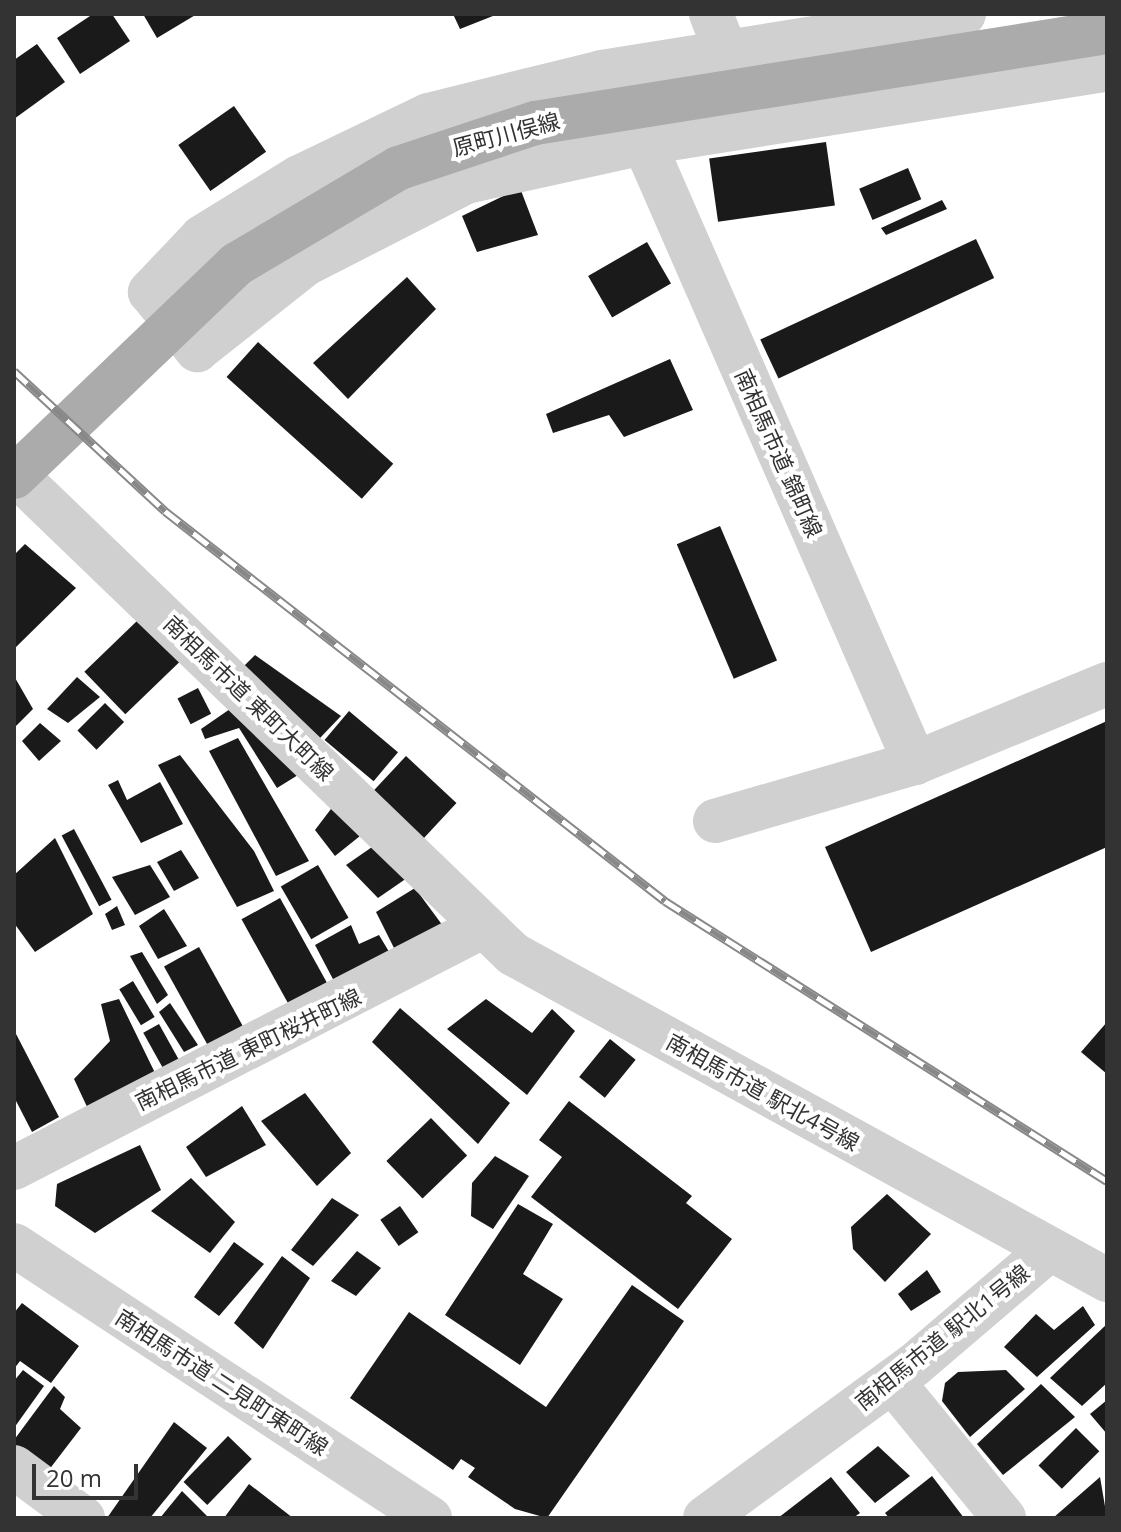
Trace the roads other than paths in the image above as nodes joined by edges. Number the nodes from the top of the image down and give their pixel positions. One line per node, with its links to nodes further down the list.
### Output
1 (964, 14): 3 (street)
2 (1107, 32): 6 (main road, 原町川俣線)
3 (722, 42): 5 (street)
4 (1107, 70): 5 (street)
5 (644, 143): 8 (street, 南相馬市道 錦町線)
6 (17, 484): 10 (street, 南相馬市道 東町大町線)
7 (1107, 684): 8 (street)
8 (915, 763): 9 (street)
9 (715, 821)
10 (480, 928): 11 (street, 南相馬市道 東町桜井町線); 13 (street, 南相馬市道 駅北4号線)
11 (14, 1168)
12 (14, 1245): 18 (street, 南相馬市道 二見町東町線)
13 (1049, 1250): 14 (street, 南相馬市道 駅北1号線); 15 (street, 南相馬市道 駅北1号線)
14 (1107, 1280)
15 (892, 1381): 19 (street, 南相馬市道 駅北1号線); 20 (street)
16 (14, 1467): 17 (street)
17 (83, 1518)
18 (430, 1518)
19 (705, 1518)
20 (1004, 1518)

